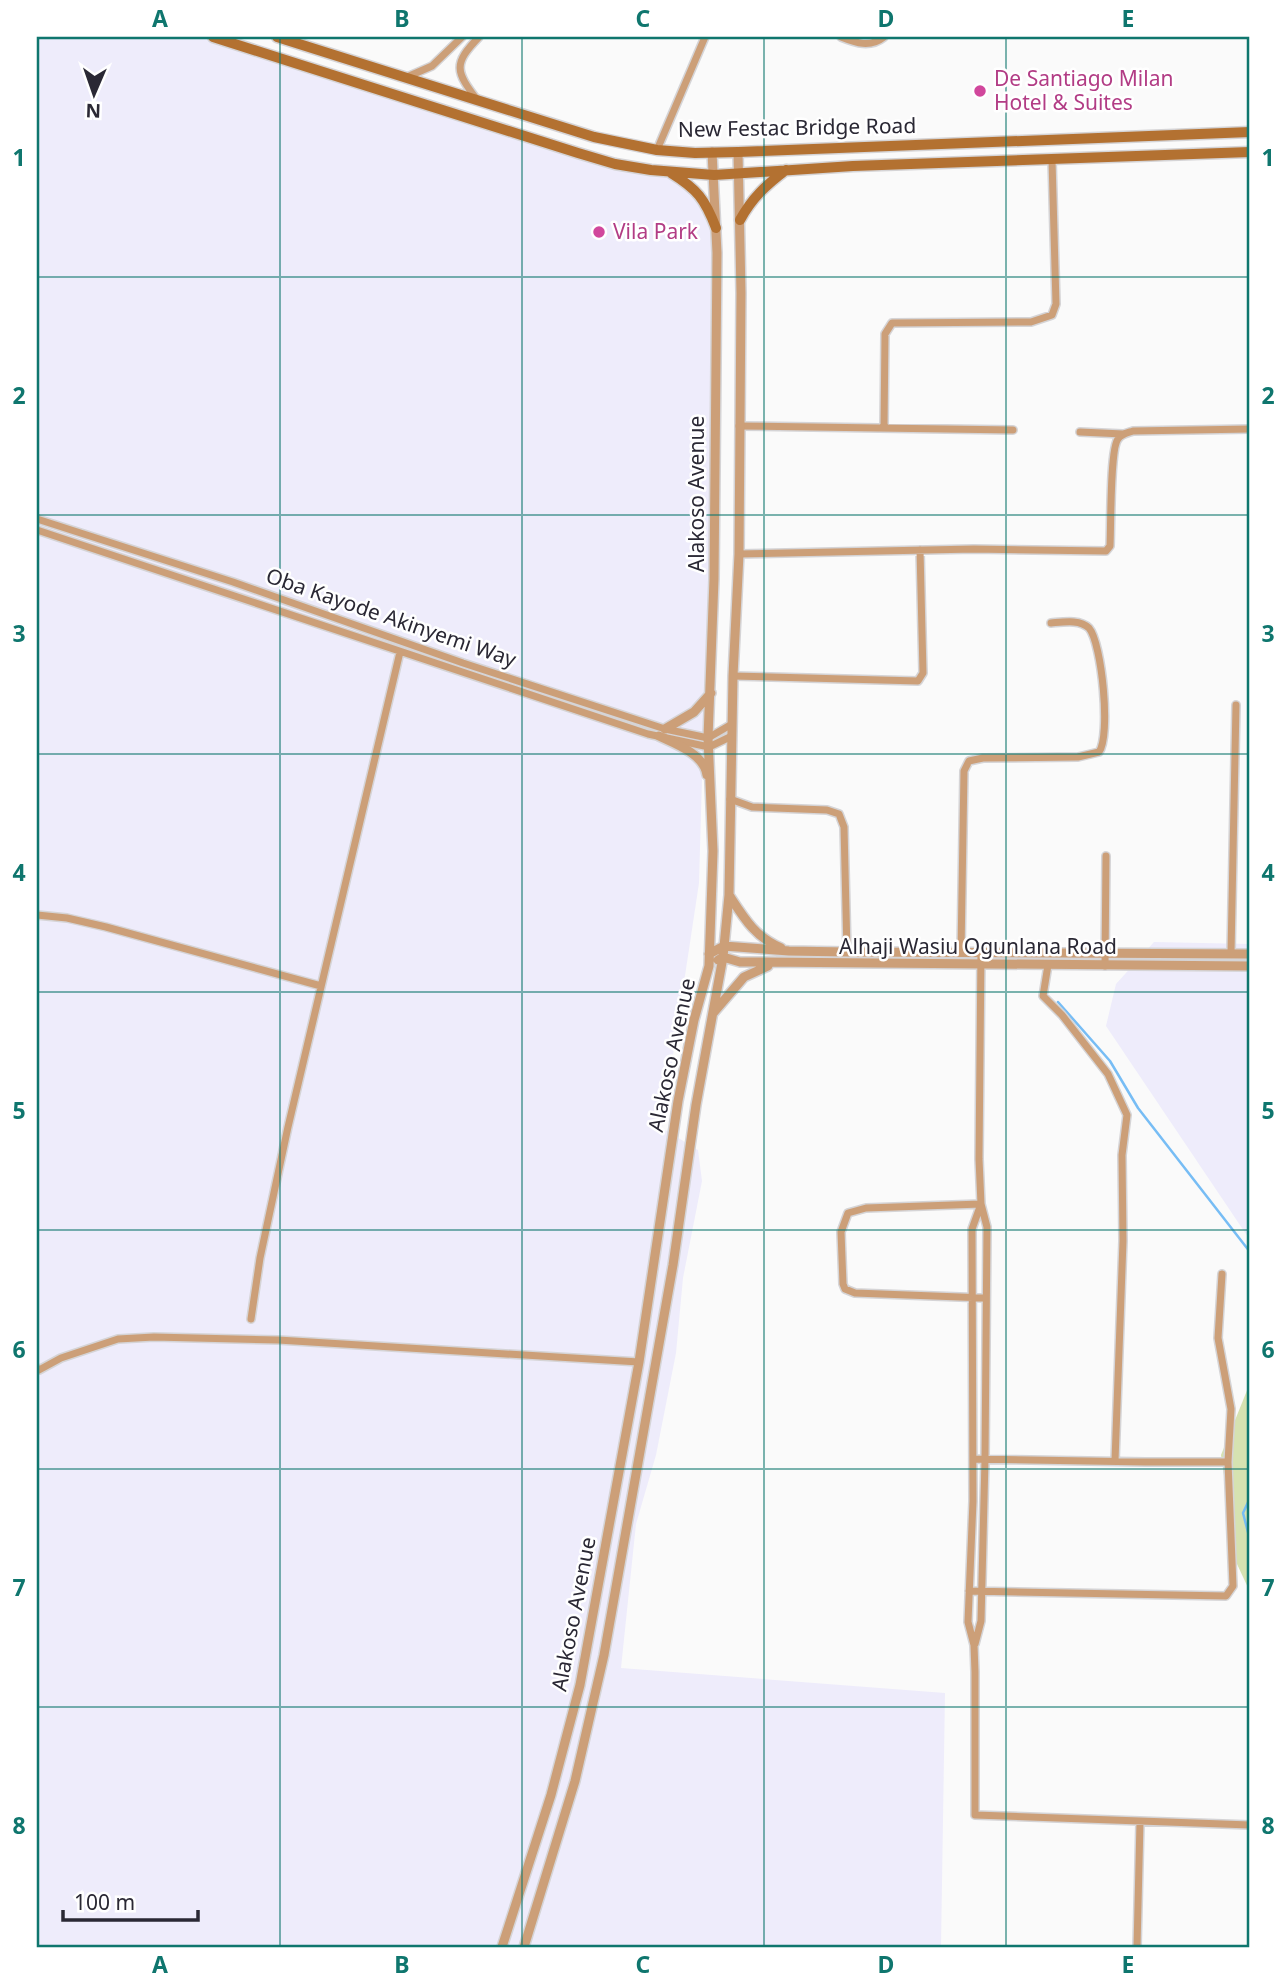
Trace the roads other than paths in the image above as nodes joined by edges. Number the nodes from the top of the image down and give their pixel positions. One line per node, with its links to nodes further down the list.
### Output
1 (213, 37): 19 (main road)
2 (277, 37): 8 (main road, New Festac Bridge Road)
3 (462, 37): 8 (street)
4 (479, 37): 9 (street)
5 (705, 37): 12 (street)
6 (841, 37): 7 (street)
7 (884, 37)
8 (407, 76): 9 (main road, New Festac Bridge Road)
9 (479, 101): 12 (main road, New Festac Bridge Road)
10 (1250, 131): 11 (main road, New Festac Bridge Road)
11 (1002, 142): 14 (main road, New Festac Bridge Road); 17 (main road)
12 (657, 150): 13 (main road, New Festac Bridge Road)
13 (712, 152): 14 (main road, New Festac Bridge Road); 21 (street, Alakoso Avenue)
14 (738, 152): 20 (street, Alakoso Avenue)
15 (1250, 152): 16 (main road)
16 (1052, 160): 17 (main road); 25 (street)
17 (1001, 161): 18 (main road)
18 (786, 170): 20 (main road); 22 (main road)
19 (670, 173): 21 (main road); 23 (main road)
20 (739, 174): 21 (main road); 22 (street, Alakoso Avenue)
21 (713, 175): 23 (street, Alakoso Avenue)
22 (740, 220): 24 (street, Alakoso Avenue)
23 (716, 228): 37 (street, Alakoso Avenue)
24 (739, 426): 25 (street); 33 (street, Alakoso Avenue)
25 (884, 428): 27 (street)
26 (1250, 429): 29 (street)
27 (1013, 430)
28 (1080, 432): 29 (street)
29 (1123, 434): 32 (street)
30 (37, 519): 40 (street, Oba Kayode Akinyemi Way)
31 (37, 530): 35 (street, Oba Kayode Akinyemi Way)
32 (920, 550): 33 (street); 36 (street)
33 (739, 554): 36 (street, Alakoso Avenue)
34 (1051, 623): 50 (street)
35 (400, 652): 40 (street, Oba Kayode Akinyemi Way); 64 (street)
36 (733, 676): 39 (street, Alakoso Avenue)
37 (712, 692): 40 (street); 42 (street, Alakoso Avenue)
38 (1236, 705): 54 (street)
39 (732, 724): 41 (street, Alakoso Avenue); 42 (street)
40 (662, 733): 42 (street, Oba Kayode Akinyemi Way); 44 (street)
41 (732, 736): 42 (street); 43 (street, Alakoso Avenue)
42 (708, 742): 44 (street, Alakoso Avenue)
43 (730, 799): 46 (street, Alakoso Avenue); 52 (street)
44 (712, 806): 55 (street, Alakoso Avenue)
45 (1106, 856): 53 (street)
46 (729, 895): 48 (street, Alakoso Avenue); 49 (street)
47 (37, 915): 64 (street)
48 (724, 946): 49 (street, Alhaji Wasiu Ogunlana Road); 55 (street); 57 (street, Alakoso Avenue)
49 (789, 951): 52 (street, Alhaji Wasiu Ogunlana Road)
50 (961, 951): 51 (street, Alhaji Wasiu Ogunlana Road); 52 (street, Alhaji Wasiu Ogunlana Road)
51 (981, 951): 53 (street, Alhaji Wasiu Ogunlana Road); 59 (street)
52 (847, 952)
53 (1105, 952): 54 (street, Alhaji Wasiu Ogunlana Road); 62 (street)
54 (1231, 953): 56 (street, Alhaji Wasiu Ogunlana Road)
55 (709, 954): 61 (street, Alakoso Avenue)
56 (1250, 954)
57 (723, 957): 58 (street, Alhaji Wasiu Ogunlana Road); 61 (street); 65 (street, Alakoso Avenue)
58 (783, 963): 59 (street, Alhaji Wasiu Ogunlana Road); 65 (street)
59 (981, 965): 60 (street, Alhaji Wasiu Ogunlana Road); 66 (street)
60 (1048, 965): 62 (street, Alhaji Wasiu Ogunlana Road); 75 (street)
61 (709, 966): 71 (street, Alakoso Avenue)
62 (1105, 966): 63 (street, Alhaji Wasiu Ogunlana Road)
63 (1250, 966)
64 (321, 986): 70 (street)
65 (713, 1014): 83 (street, Alakoso Avenue)
66 (981, 1204): 68 (street); 68 (street); 69 (street)
67 (1222, 1274): 76 (street)
68 (972, 1297): 69 (street); 73 (street)
69 (986, 1298): 74 (street)
70 (251, 1319)
71 (639, 1362): 72 (street); 82 (street, Alakoso Avenue)
72 (37, 1368)
73 (973, 1459): 74 (street); 77 (street)
74 (985, 1459): 75 (street); 78 (street)
75 (1115, 1461): 76 (street)
76 (1228, 1462): 78 (street)
77 (969, 1591): 78 (street); 79 (street)
78 (981, 1591): 79 (street)
79 (974, 1645): 80 (street)
80 (1140, 1822): 81 (street); 86 (street)
81 (1250, 1825)
82 (516, 1905): 83 (street); 84 (street, Alakoso Avenue)
83 (534, 1907): 85 (street, Alakoso Avenue)
84 (502, 1947)
85 (524, 1947)
86 (1138, 1947)

